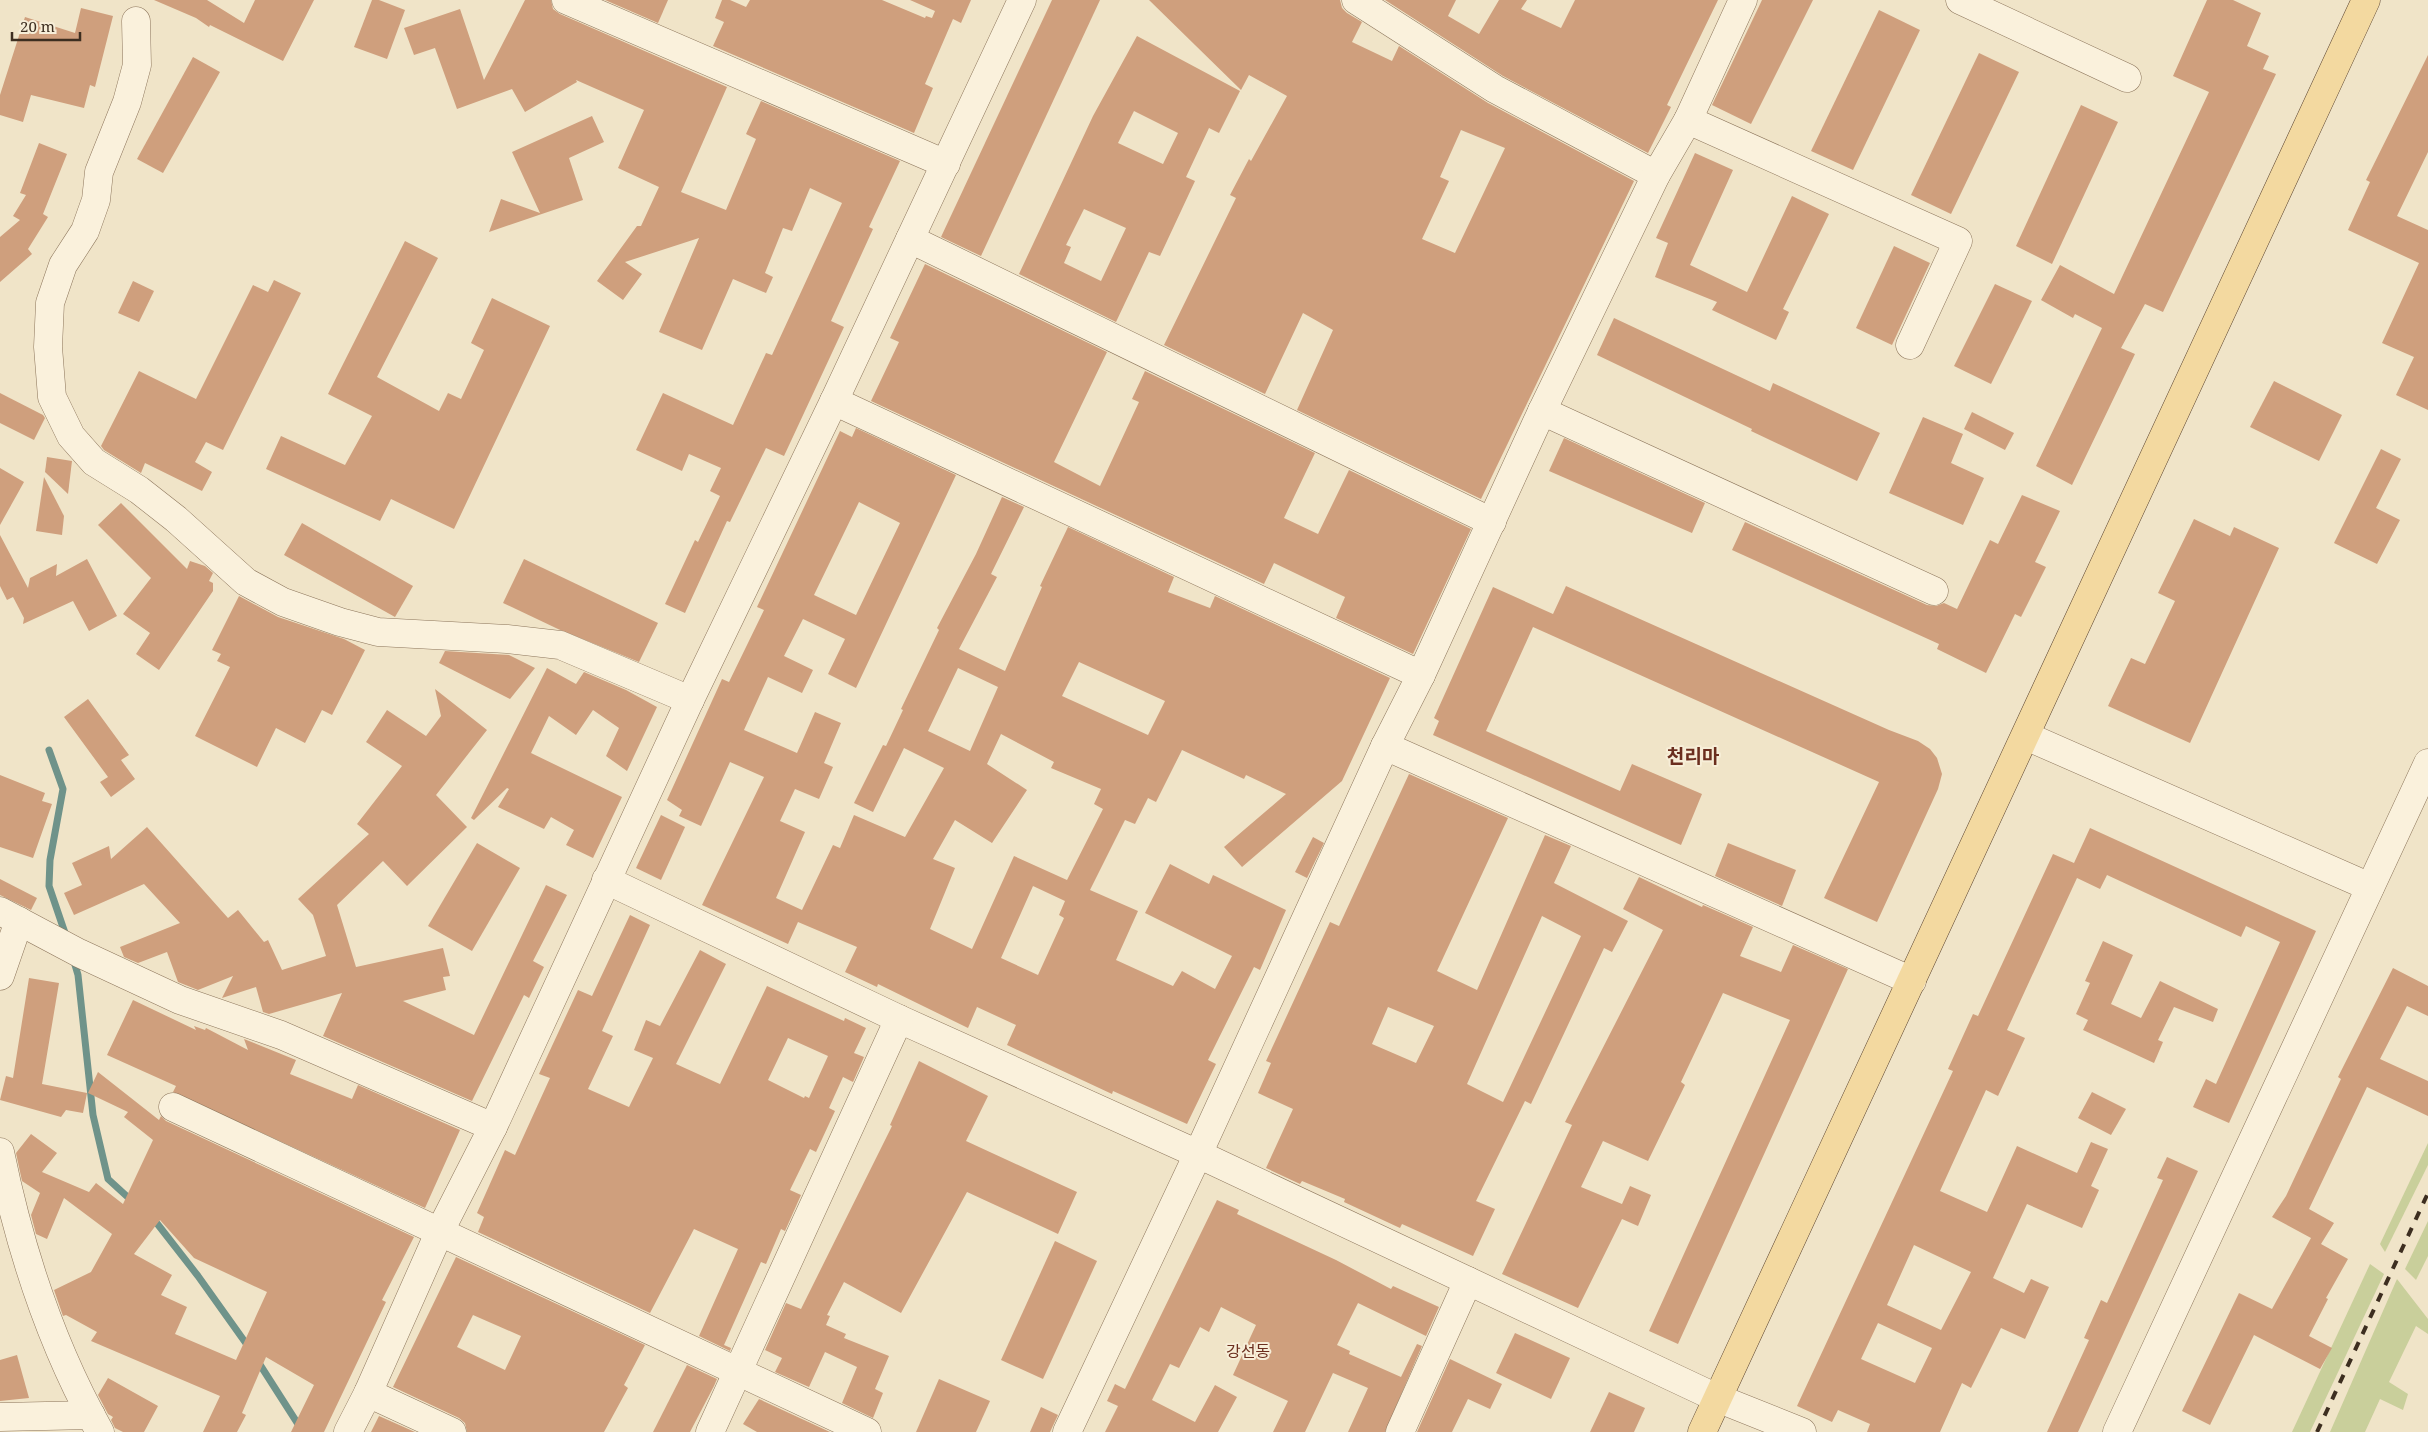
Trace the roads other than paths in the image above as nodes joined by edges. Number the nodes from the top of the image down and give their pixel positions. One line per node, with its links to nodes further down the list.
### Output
1 (566, 0): 10 (street)
2 (1022, 0): 10 (street)
3 (1356, 0): 11 (street)
4 (1743, 0): 9 (street)
5 (1960, 0): 8 (street)
6 (2366, 0): 20 (main road)
7 (136, 21): 19 (street)
8 (2127, 78)
9 (1688, 120): 11 (street); 13 (street)
10 (946, 164): 12 (street)
11 (1656, 175): 15 (street)
12 (910, 239): 14 (street); 16 (street)
13 (1910, 345)
14 (834, 401): 18 (street); 19 (street)
15 (1542, 411): 16 (street); 17 (street)
16 (1492, 522): 18 (street)
17 (1934, 590)
18 (1421, 675): 21 (street)
19 (690, 700): 23 (street)
20 (2026, 736): 24 (street); 27 (main road)
21 (1385, 746): 27 (street); 32 (street)
22 (2428, 763): 24 (street)
23 (606, 880): 28 (street); 30 (street)
24 (2370, 887): 48 (street)
25 (10, 916): 26 (street); 30 (street)
26 (0, 976)
27 (1912, 981): 37 (main road)
28 (899, 1019): 32 (street); 35 (street)
29 (174, 1107): 33 (street)
30 (493, 1127): 33 (street)
31 (0, 1152): 39 (street)
32 (1198, 1154): 34 (street); 44 (street)
33 (439, 1233): 35 (street); 36 (street)
34 (1468, 1281): 37 (street); 45 (street)
35 (736, 1372): 42 (street); 43 (street)
36 (368, 1393): 40 (street); 41 (street)
37 (1717, 1398): 46 (main road); 47 (street)
38 (0, 1417): 39 (street)
39 (95, 1424)
40 (348, 1432)
41 (452, 1432)
42 (710, 1432)
43 (867, 1432)
44 (1066, 1432)
45 (1400, 1432)
46 (1702, 1432)
47 (1802, 1432)
48 (2118, 1432)

